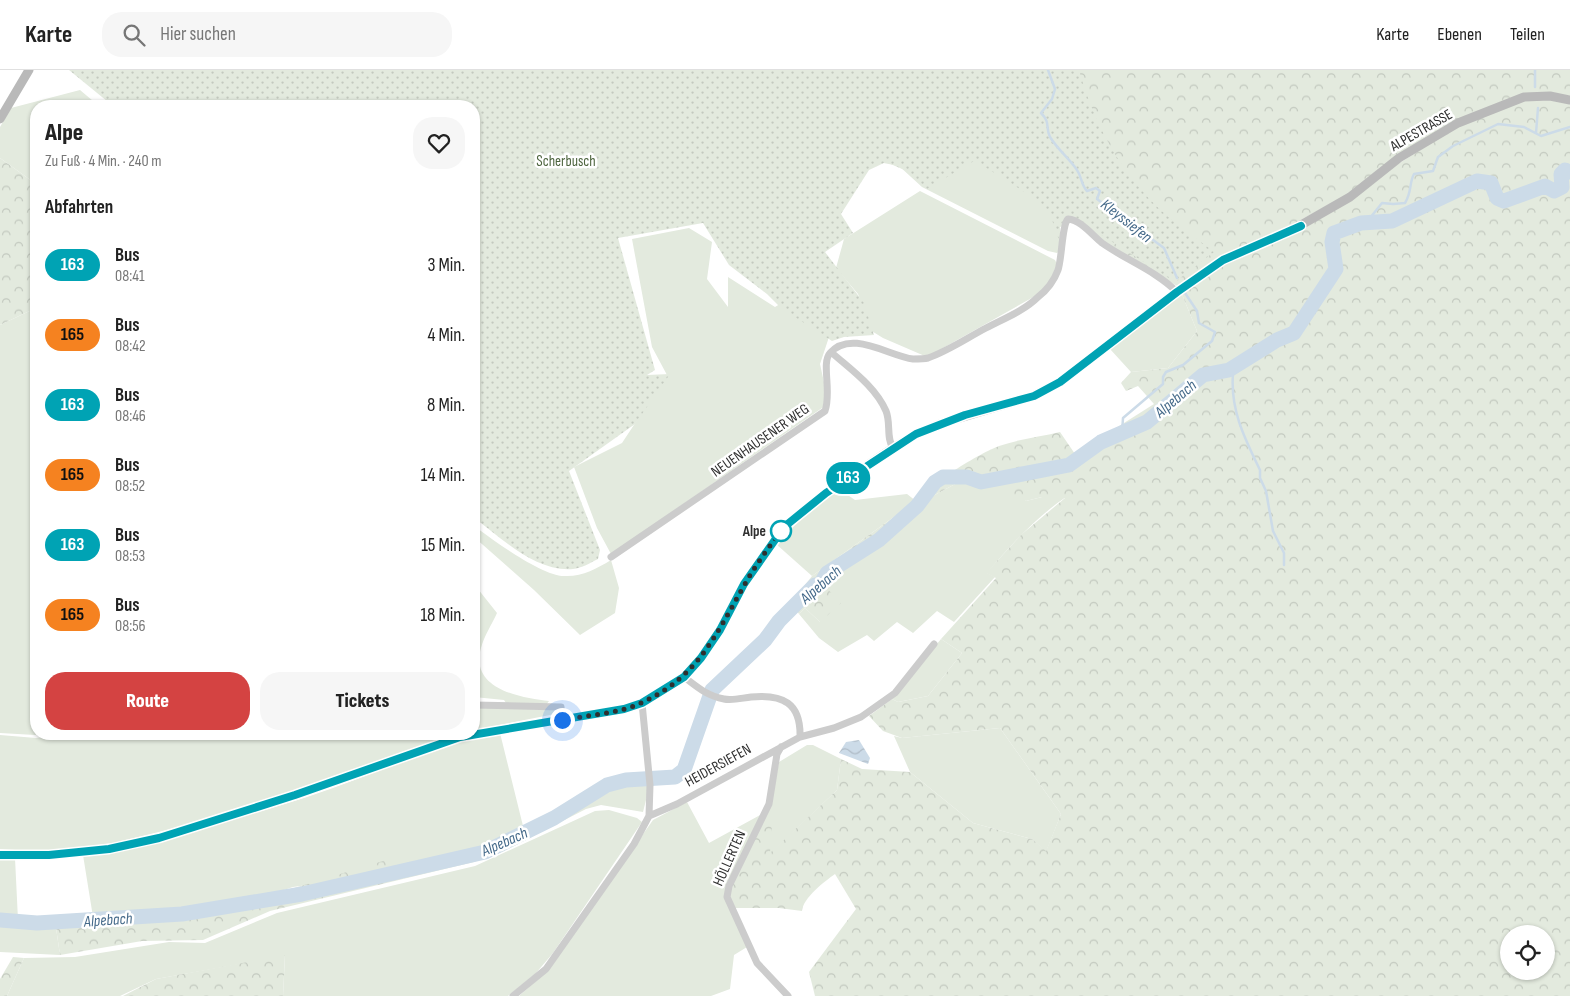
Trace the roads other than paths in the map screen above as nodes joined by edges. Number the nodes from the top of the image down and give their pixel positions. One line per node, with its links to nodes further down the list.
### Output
1 (29, 70): 3 (main road)
2 (1570, 100): 4 (main road, ALPESTRASSE)
3 (0, 119)
4 (1177, 292): 5 (street); 6 (main road, ALPESTRASSE)
5 (831, 352): 6 (street); 7 (street, NEUENHAUSENER WEG)
6 (893, 448): 9 (main road, ALPESTRASSE)
7 (611, 558)
8 (934, 644): 14 (street, HEIDERSIEFEN)
9 (684, 677): 10 (main road, ALPESTRASSE); 14 (street)
10 (642, 703): 12 (main road, ALPESTRASSE); 17 (street)
11 (480, 705): 12 (street)
12 (562, 720): 13 (main road, ALPESTRASSE)
13 (480, 734)
14 (800, 737): 16 (street, HEIDERSIEFEN)
15 (451, 740): 18 (main road, ALPESTRASSE)
16 (781, 747): 17 (street, HEIDERSIEFEN); 20 (street, HÖLLERTEN)
17 (649, 816): 19 (street)
18 (0, 855)
19 (513, 996)
20 (788, 996)

